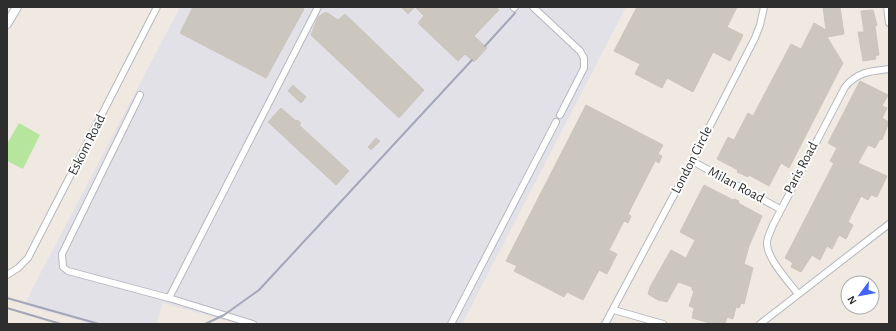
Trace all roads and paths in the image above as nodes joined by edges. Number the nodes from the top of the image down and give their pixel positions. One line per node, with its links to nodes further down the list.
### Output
1 (16, 7): 8 (street)
2 (157, 7): 16 (street, Eskom Road)
3 (318, 7): 18 (street)
4 (532, 7): 11 (street)
5 (764, 7): 13 (street, London Circle)
6 (887, 7): 7 (street)
7 (889, 23)
8 (7, 24)
9 (889, 69): 14 (street, Paris Road)
10 (140, 95): 18 (street)
11 (560, 115)
12 (556, 122): 21 (street)
13 (692, 161): 14 (street, Milan Road); 19 (street, London Circle)
14 (780, 209): 17 (street, Paris Road)
15 (889, 224): 17 (street)
16 (7, 275)
17 (798, 294): 24 (street)
18 (169, 298): 20 (street)
19 (614, 310): 22 (street, London Circle); 23 (street)
20 (253, 324)
21 (451, 324)
22 (605, 324)
23 (663, 324)
24 (760, 324)

